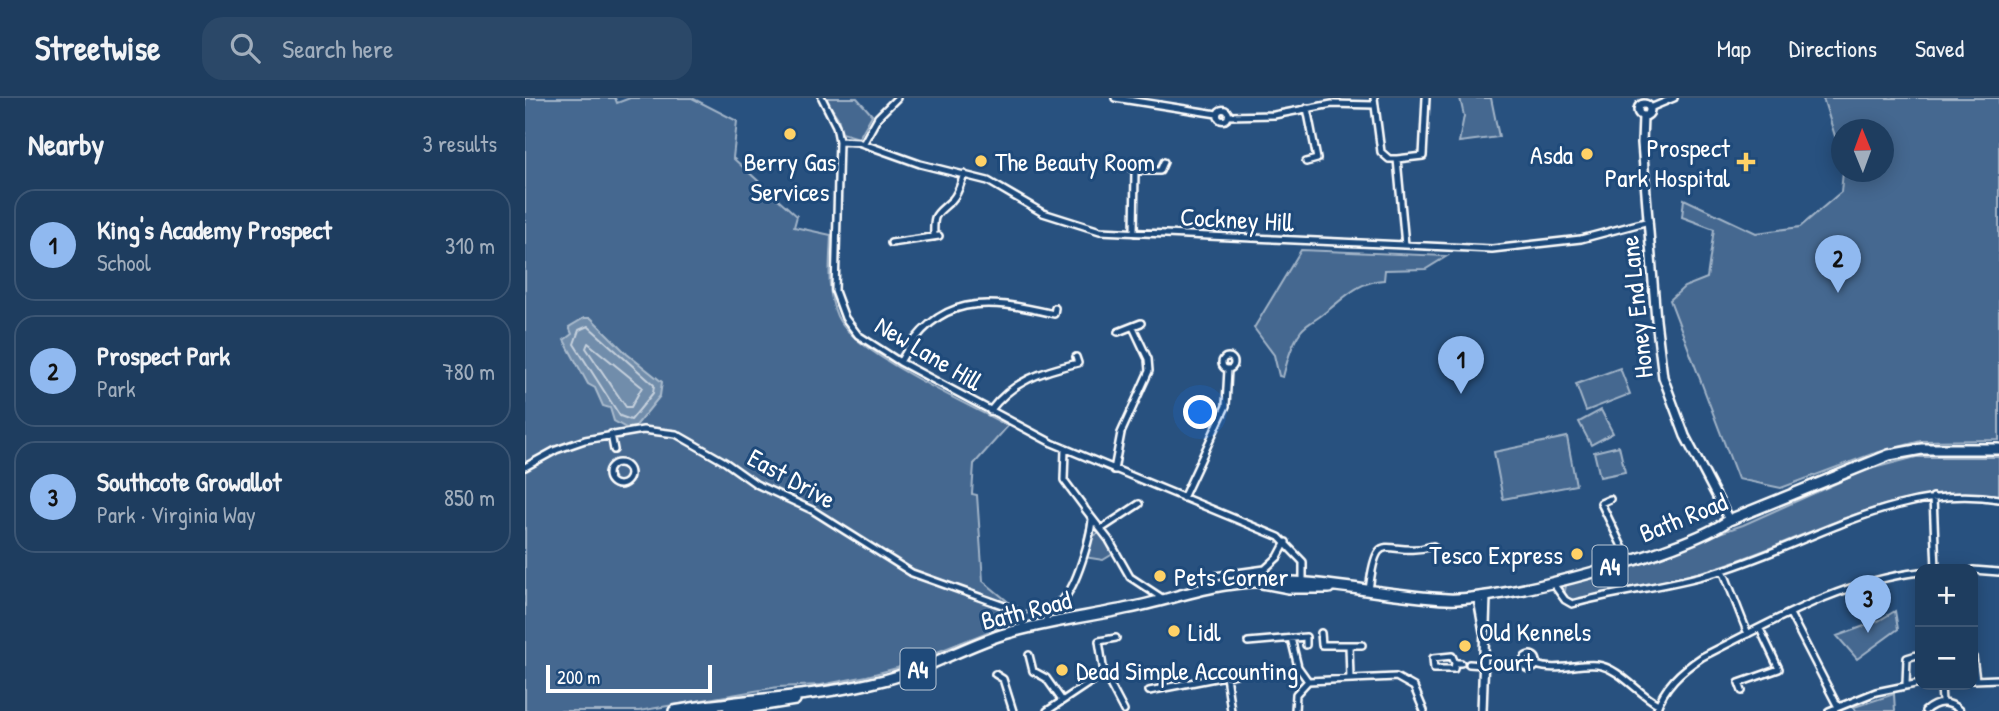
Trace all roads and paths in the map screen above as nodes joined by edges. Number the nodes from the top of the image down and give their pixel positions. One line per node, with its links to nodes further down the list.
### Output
1 (822, 98): 9 (street, New Lane Hill)
2 (1115, 98): 8 (street)
3 (1426, 98): 11 (street)
4 (1674, 98): 7 (street, Honey End Lane)
5 (893, 99): 10 (street)
6 (1374, 102): 8 (street); 11 (street)
7 (1645, 103): 17 (street, Honey End Lane)
8 (1307, 108): 13 (street)
9 (839, 141): 10 (street, Cockney Hill); 25 (street, New Lane Hill)
10 (863, 144): 16 (street, Cockney Hill)
11 (1397, 159): 20 (street)
12 (1164, 162): 15 (street)
13 (1306, 162)
14 (1116, 164): 15 (street)
15 (1135, 170): 18 (street)
16 (964, 174): 18 (street, Cockney Hill); 19 (street)
17 (1649, 221): 20 (street, Cockney Hill); 43 (street, Honey End Lane)
18 (1133, 233): 20 (street, Cockney Hill)
19 (891, 243)
20 (1405, 245)
21 (1052, 322): 25 (street)
22 (1141, 323): 23 (street)
23 (1133, 327): 24 (street); 34 (street)
24 (1118, 332)
25 (900, 362): 28 (street, New Lane Hill)
26 (1228, 369): 36 (street)
27 (1079, 371): 28 (street)
28 (991, 411): 30 (street, New Lane Hill)
29 (611, 434): 32 (street); 33 (street, East Drive); 62 (street, East Drive)
30 (1065, 449): 34 (street, New Lane Hill); 42 (street)
31 (1999, 449): 43 (main road, Bath Road / A4)
32 (615, 456): 32 (street)
33 (525, 467)
34 (1114, 470): 36 (street, New Lane Hill)
35 (1933, 496): 38 (street); 49 (street); 50 (street)
36 (1183, 498): 46 (street, New Lane Hill)
37 (1610, 499): 39 (street)
38 (1999, 499)
39 (1601, 503): 41 (street); 48 (street)
40 (1139, 504): 44 (street)
41 (1592, 506)
42 (1092, 519): 44 (street); 45 (street)
43 (1729, 520): 48 (main road, Bath Road / A4)
44 (1102, 529): 45 (street); 59 (street)
45 (1091, 531): 61 (street)
46 (1286, 542): 54 (street); 55 (street)
47 (1433, 546): 57 (street)
48 (1629, 561): 56 (main road, Bath Road / A4)
49 (1936, 564)
50 (1723, 570): 56 (street); 65 (street)
51 (1978, 570): 52 (street)
52 (1999, 572)
53 (1915, 573): 60 (street)
54 (1201, 578)
55 (1303, 585): 57 (main road, Bath Road / A4); 59 (main road, Bath Road / A4)
56 (1554, 585): 58 (main road, Bath Road / A4)
57 (1369, 591): 58 (main road, Bath Road / A4)
58 (1482, 598): 75 (street)
59 (1165, 600): 61 (main road, Bath Road / A4)
60 (1790, 614): 63 (street); 93 (street)
61 (1045, 624): 62 (main road, Bath Road / A4)
62 (1025, 628): 90 (main road, Bath Road / A4)
63 (1760, 628): 65 (street); 89 (street)
64 (1321, 633): 70 (street)
65 (1748, 634): 95 (street)
66 (1116, 638): 77 (street)
67 (1291, 638): 68 (street); 69 (street); 84 (street)
68 (1248, 642)
69 (1306, 645)
70 (1349, 645): 71 (street); 81 (street)
71 (1362, 645)
72 (1029, 655): 91 (street)
73 (1915, 656): 86 (street)
74 (1469, 664): 75 (street)
75 (1483, 665): 104 (street)
76 (1536, 665): 95 (street)
77 (1104, 673): 91 (street); 100 (street)
78 (995, 674): 98 (street)
79 (1236, 674): 80 (street)
80 (1226, 676): 88 (street); 101 (street)
81 (1350, 678): 84 (street); 103 (street)
82 (1999, 679): 83 (street)
83 (1978, 680)
84 (1308, 681): 102 (street)
85 (1915, 683): 86 (street)
86 (1906, 684): 93 (street)
87 (1941, 690): 92 (street)
88 (1149, 691)
89 (1742, 691)
90 (806, 696): 94 (main road, Bath Road / A4); 97 (main road, Bath Road / A4)
91 (1061, 699): 99 (street)
92 (1942, 702): 106 (street); 107 (street)
93 (1838, 707): 105 (street)
94 (706, 708): 96 (main road, Bath Road / A4)
95 (1657, 708)
96 (674, 711)
97 (731, 711)
98 (1013, 711)
99 (1047, 711)
100 (1124, 711)
101 (1231, 711)
102 (1296, 711)
103 (1424, 711)
104 (1482, 711)
105 (1829, 711)
106 (1924, 711)
107 (1960, 711)

